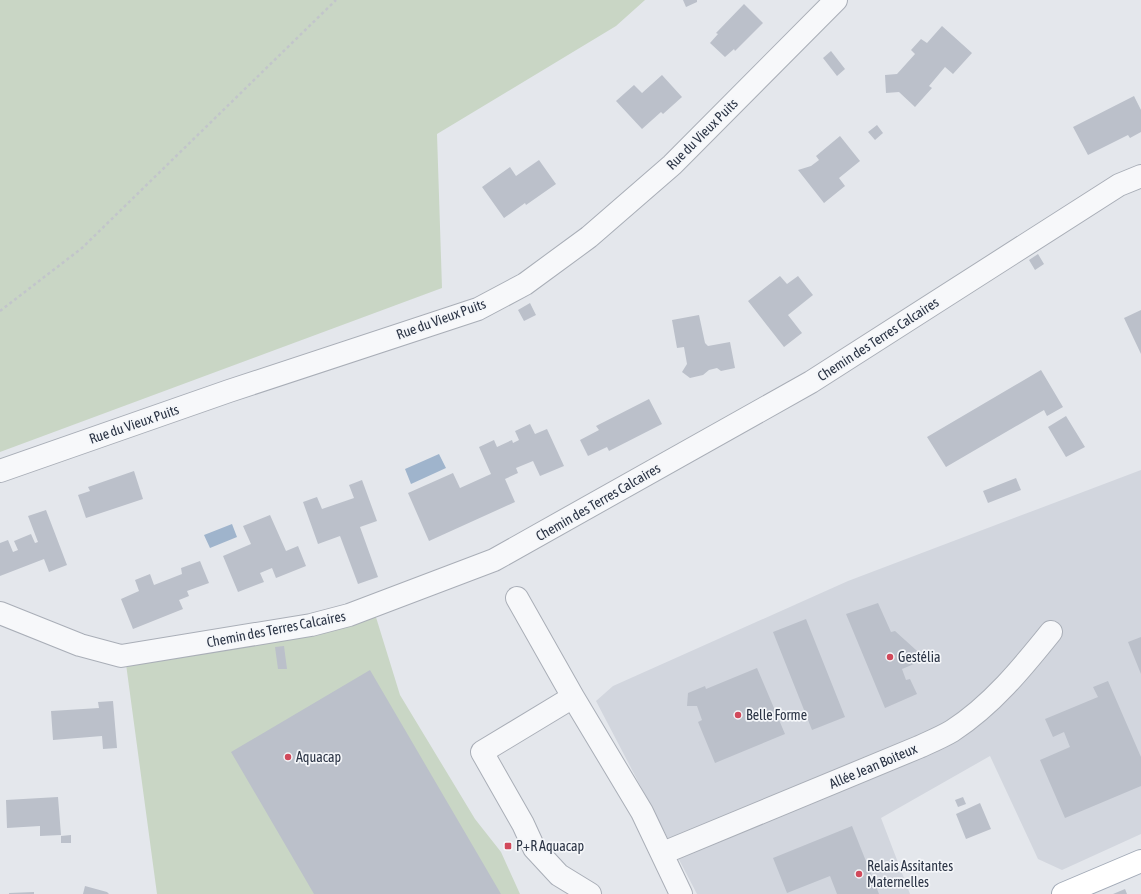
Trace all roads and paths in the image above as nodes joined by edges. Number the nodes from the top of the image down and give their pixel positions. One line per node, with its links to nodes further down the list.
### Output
1 (336, 0): 4 (path)
2 (836, 0): 5 (street, Rue du Vieux Puits)
3 (1141, 176): 7 (street, Chemin des Terres Calcaires)
4 (0, 311)
5 (0, 470)
6 (517, 598): 9 (street)
7 (0, 613)
8 (1051, 632): 10 (street, Allée Jean Boiteux)
9 (573, 697): 10 (street); 12 (street)
10 (663, 853): 13 (street)
11 (1140, 865): 14 (main road)
12 (590, 894)
13 (681, 894)
14 (1063, 894)

